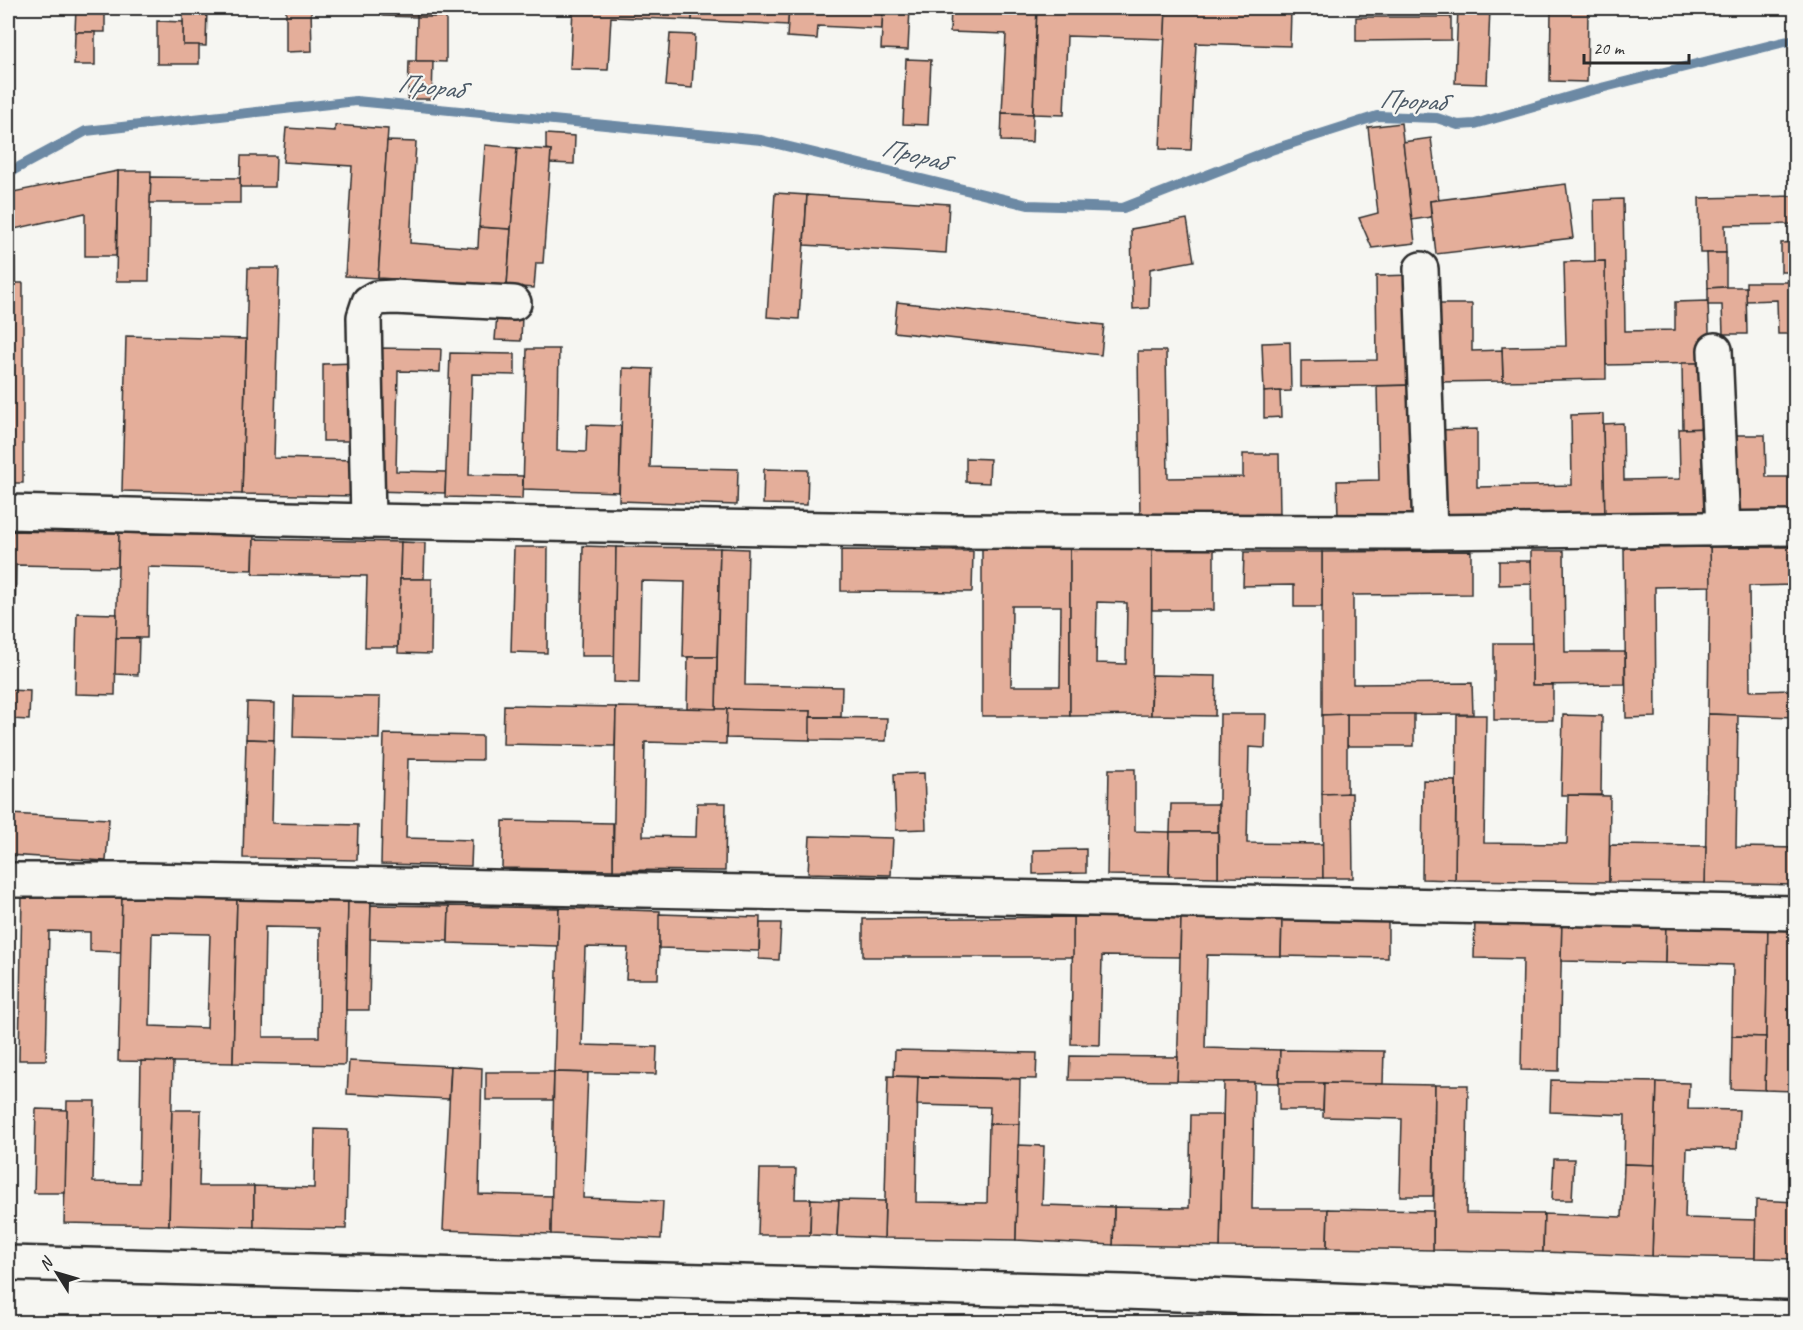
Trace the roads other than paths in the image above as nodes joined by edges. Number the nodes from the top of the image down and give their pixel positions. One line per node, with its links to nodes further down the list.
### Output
1 (1421, 269): 8 (street)
2 (514, 303): 5 (street)
3 (1715, 350): 6 (street)
4 (8, 512): 5 (street)
5 (368, 521): 8 (street)
6 (1723, 528): 7 (street); 8 (street)
7 (1796, 528)
8 (1430, 532)
9 (8, 880): 10 (street)
10 (1796, 914)
11 (8, 1263): 12 (street)
12 (1663, 1318): 13 (street)
13 (1796, 1318)

